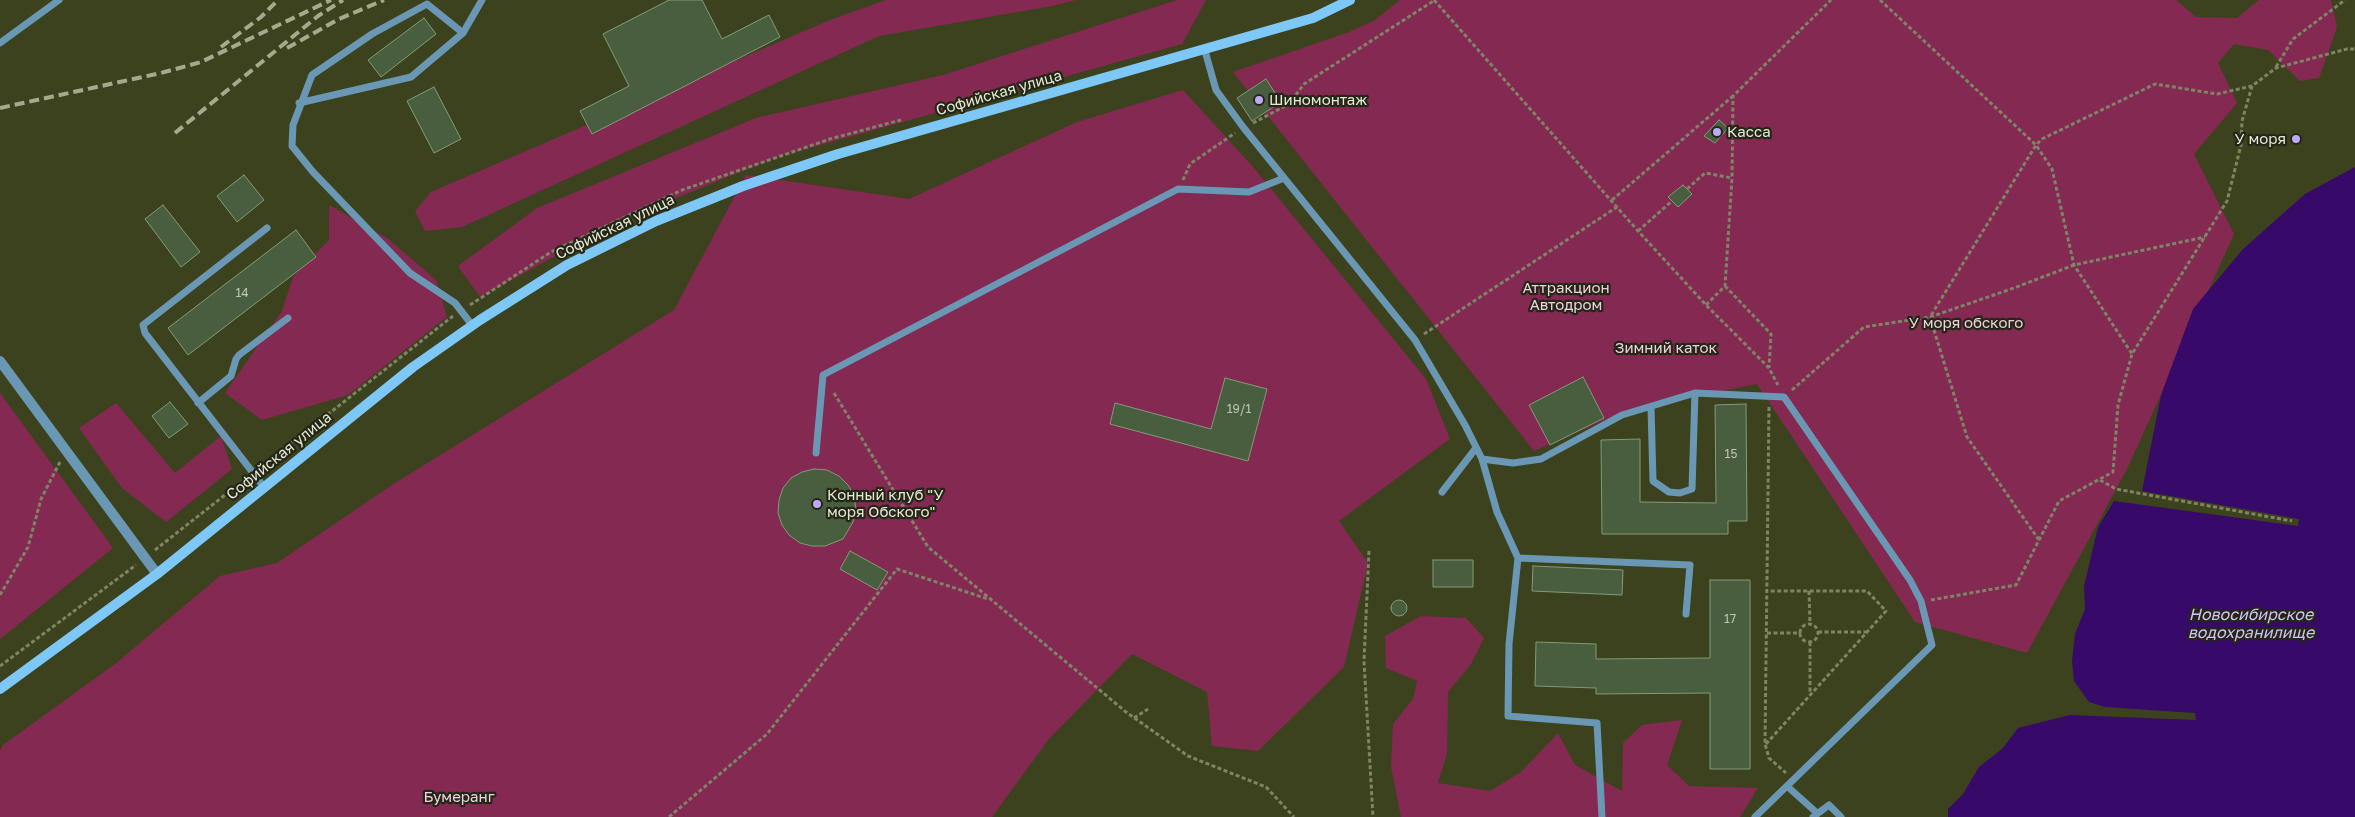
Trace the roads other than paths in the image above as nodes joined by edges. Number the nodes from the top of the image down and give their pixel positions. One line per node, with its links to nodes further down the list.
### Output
1 (59, 0): 5 (lane)
2 (482, 0): 4 (lane)
3 (1350, 0): 6 (main road, Софийская улица)
4 (463, 33): 7 (lane); 7 (lane)
5 (0, 43)
6 (1205, 51): 8 (lane); 11 (main road, Софийская улица)
7 (299, 104): 11 (lane)
8 (1284, 178): 16 (lane); 17 (lane)
9 (267, 228): 14 (lane)
10 (288, 318): 14 (lane)
11 (472, 325): 19 (main road, Софийская улица)
12 (0, 361): 22 (street)
13 (1694, 393): 15 (lane); 15 (lane); 25 (lane)
14 (198, 403): 19 (lane)
15 (1651, 407): 18 (lane)
16 (1476, 448): 18 (lane); 20 (lane)
17 (816, 453)
18 (1482, 458): 21 (lane)
19 (264, 488): 22 (main road, Софийская улица)
20 (1442, 492)
21 (1518, 558): 23 (lane); 27 (lane)
22 (157, 574): 24 (main road, Софийская улица)
23 (1686, 614)
24 (0, 689)
25 (1788, 787): 26 (lane); 28 (lane)
26 (1815, 815): 29 (lane)
27 (1602, 817)
28 (1754, 817)
29 (1840, 817)

